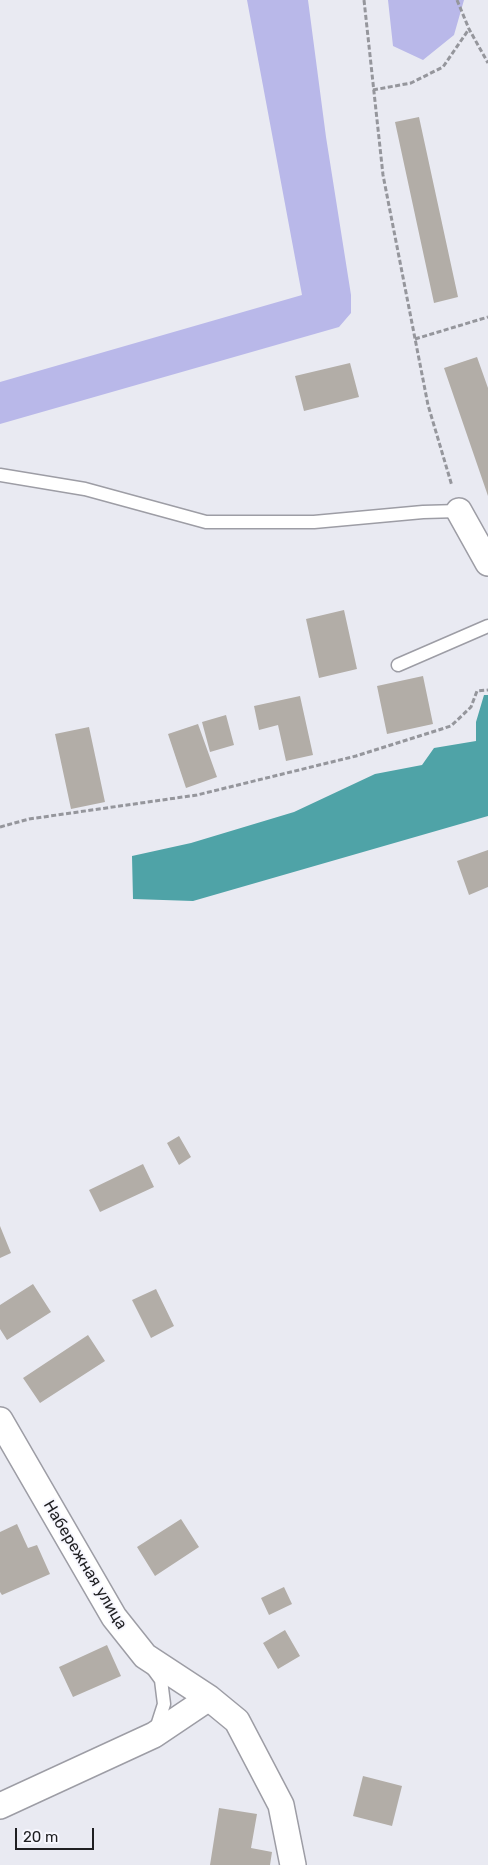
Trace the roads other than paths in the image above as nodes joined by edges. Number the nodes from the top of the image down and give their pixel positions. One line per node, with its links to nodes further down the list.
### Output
1 (0, 476): 2 (lane)
2 (460, 511): 3 (street)
3 (488, 563)
4 (488, 626): 5 (lane)
5 (398, 665)
6 (0, 1420): 7 (street, Набережная улица)
7 (145, 1656): 8 (street, Набережная улица); 9 (lane)
8 (209, 1698): 9 (street); 11 (street, Набережная улица)
9 (154, 1735): 10 (street)
10 (0, 1806)
11 (292, 1865)

